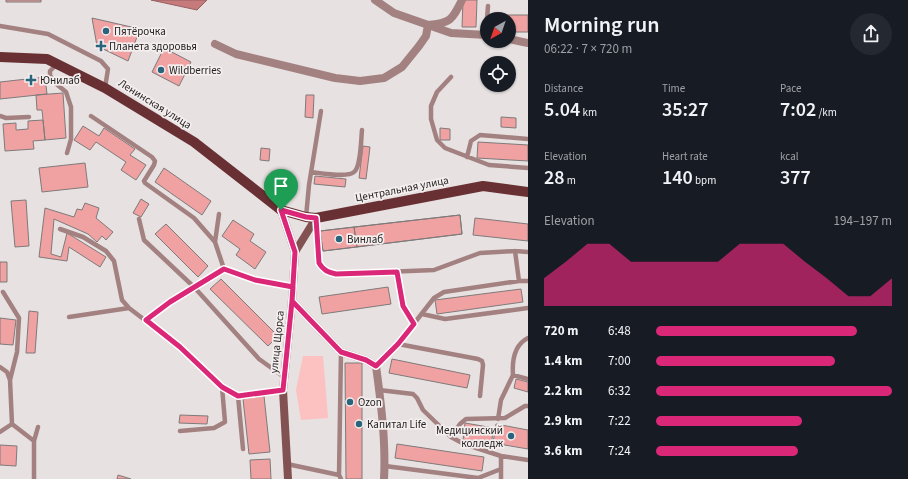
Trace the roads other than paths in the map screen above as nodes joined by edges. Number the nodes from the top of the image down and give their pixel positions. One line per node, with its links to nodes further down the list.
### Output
1 (375, 0): 5 (street)
2 (462, 0): 5 (street)
3 (488, 6): 4 (lane)
4 (488, 12)
5 (428, 25): 7 (street); 10 (street)
6 (0, 26): 14 (lane)
7 (480, 35)
8 (516, 40): 9 (street)
9 (528, 43)
10 (215, 44)
11 (0, 57): 12 (main road, Ленинская улица)
12 (57, 63): 14 (main road, Ленинская улица); 21 (lane)
13 (451, 77): 22 (lane)
14 (105, 88): 26 (main road, Ленинская улица)
15 (321, 111): 24 (lane)
16 (0, 116): 18 (lane)
17 (91, 116): 31 (lane)
18 (29, 117)
19 (362, 130): 24 (lane)
20 (528, 139): 22 (lane)
21 (67, 153)
22 (467, 157): 23 (lane)
23 (528, 168)
24 (311, 172): 28 (lane)
25 (528, 192): 28 (main road, Центральная улица)
26 (281, 210): 28 (main road, Центральная улица); 33 (street, улица Щорса)
27 (219, 214): 31 (lane)
28 (311, 218): 33 (street); 36 (lane)
29 (139, 219): 39 (lane)
30 (60, 229): 43 (lane)
31 (215, 242): 35 (lane)
32 (515, 251): 34 (lane); 36 (lane); 37 (lane)
33 (295, 252): 40 (street, улица Щорса)
34 (528, 252)
35 (224, 269): 39 (lane); 40 (lane)
36 (397, 272): 48 (lane)
37 (518, 281): 38 (lane); 45 (lane)
38 (528, 281)
39 (194, 287): 47 (lane); 55 (lane)
40 (293, 287): 42 (street, улица Щорса)
41 (3, 292): 57 (lane)
42 (292, 301): 51 (street); 55 (street, улица Щорса)
43 (129, 308): 46 (lane); 47 (lane)
44 (528, 308): 45 (lane)
45 (422, 314): 48 (lane)
46 (69, 316)
47 (146, 320): 58 (lane)
48 (414, 324): 50 (lane)
49 (528, 338): 54 (lane)
50 (398, 344): 52 (lane); 62 (lane)
51 (341, 352): 52 (street); 77 (lane)
52 (376, 366): 60 (street)
53 (0, 367): 57 (lane)
54 (513, 375): 56 (lane); 64 (lane)
55 (284, 377): 59 (street, улица Щорса)
56 (528, 379)
57 (10, 380): 65 (lane)
58 (222, 387): 61 (lane); 68 (lane)
59 (283, 390): 61 (lane); 74 (street, улица Щорса)
60 (380, 390): 69 (lane); 75 (street)
61 (238, 396): 71 (lane)
62 (480, 396)
63 (528, 406): 64 (lane)
64 (498, 419): 69 (lane)
65 (12, 424): 67 (lane); 70 (lane)
66 (38, 427): 70 (lane)
67 (0, 432)
68 (180, 432)
69 (451, 438): 72 (lane)
70 (34, 441): 78 (lane)
71 (244, 448)
72 (501, 456): 73 (lane); 76 (lane)
73 (528, 460)
74 (286, 464): 77 (lane); 79 (street, улица Щорса)
75 (385, 466): 76 (lane); 80 (street)
76 (501, 469): 81 (lane)
77 (340, 477)
78 (34, 479)
79 (288, 479)
80 (384, 479)
81 (501, 479)

